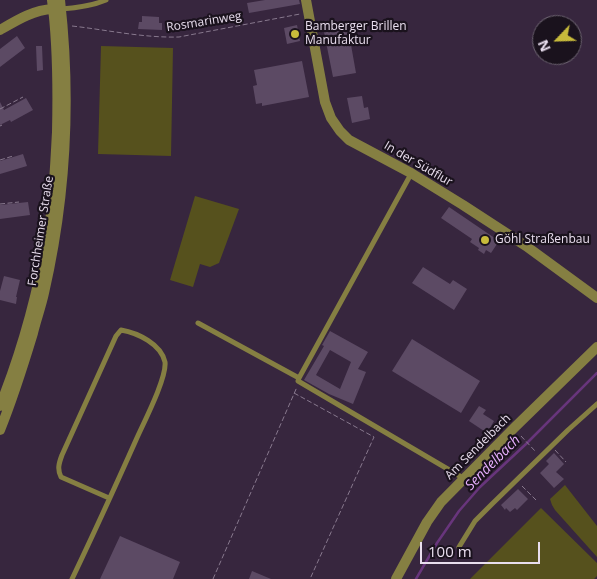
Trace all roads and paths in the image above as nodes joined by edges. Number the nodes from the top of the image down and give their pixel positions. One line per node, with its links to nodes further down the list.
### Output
1 (106, 0): 3 (lane)
2 (306, 0): 4 (street, In der Südflur)
3 (57, 4): 6 (street); 20 (street, Forchheimer Straße); 21 (street, Forchheimer Straße)
4 (308, 12): 5 (path, Rosmarinweg); 11 (street, In der Südflur)
5 (72, 26)
6 (0, 30)
7 (23, 96): 8 (path)
8 (0, 109)
9 (13, 156): 10 (path)
10 (0, 160)
11 (411, 173): 14 (street, In der Südflur); 17 (lane)
12 (19, 202): 13 (path)
13 (0, 204)
14 (597, 298)
15 (198, 323): 17 (lane)
16 (597, 348): 26 (street, Am Sendelbach)
17 (299, 380): 18 (path); 26 (lane)
18 (294, 393): 32 (path); 33 (path)
19 (597, 404): 23 (lane)
20 (0, 406)
21 (0, 430)
22 (520, 435): 24 (path)
23 (551, 446): 25 (path); 27 (lane)
24 (533, 448)
25 (566, 462)
26 (463, 478): 34 (street, Am Sendelbach)
27 (516, 480): 29 (path); 30 (lane)
28 (109, 498): 28 (lane); 31 (lane)
29 (536, 500)
30 (459, 547)
31 (72, 579)
32 (212, 579)
33 (310, 579)
34 (396, 579)

